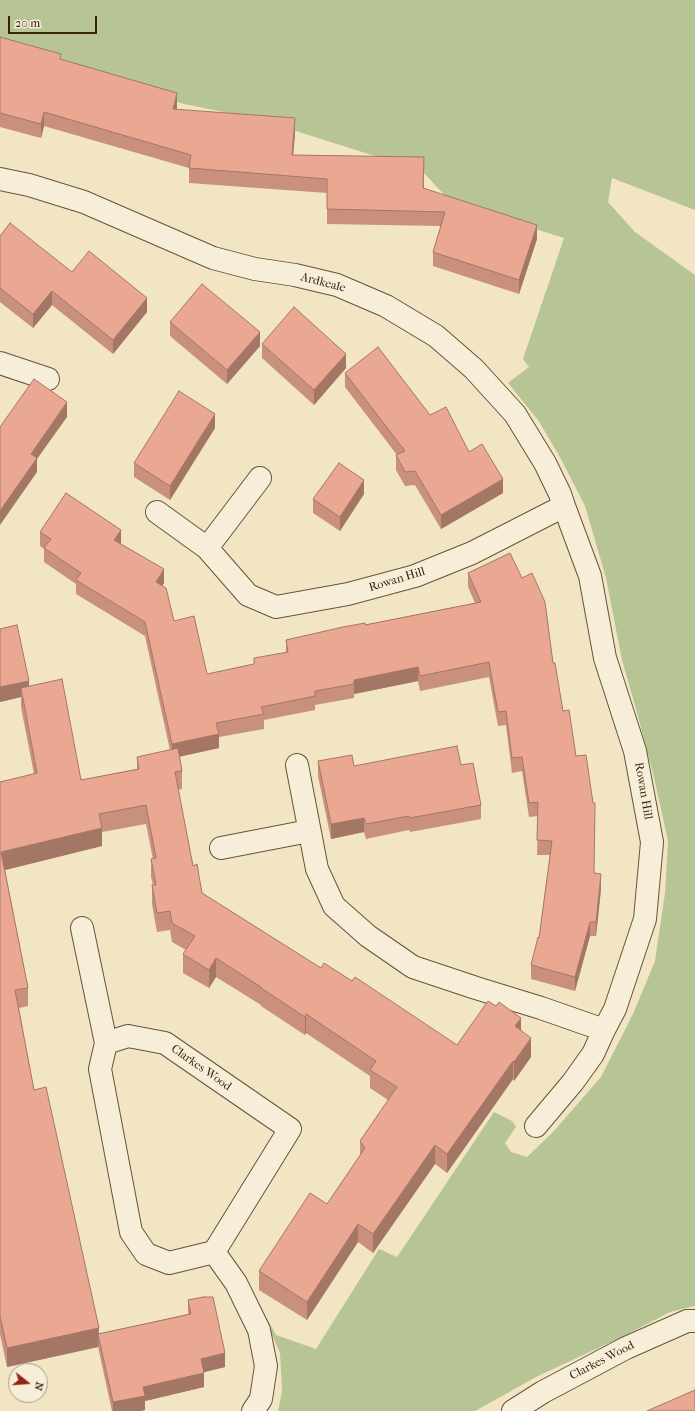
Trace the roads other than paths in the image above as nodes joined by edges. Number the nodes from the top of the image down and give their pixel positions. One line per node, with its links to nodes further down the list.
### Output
1 (0, 179): 5 (street, Ardkeale)
2 (0, 363): 3 (street)
3 (48, 379)
4 (260, 478): 7 (street)
5 (564, 506): 7 (street, Rowan Hill); 12 (street, Rowan Hill)
6 (157, 512): 7 (street, Rowan Hill)
7 (207, 548)
8 (297, 765): 9 (street)
9 (308, 831): 10 (street); 12 (street)
10 (221, 848)
11 (82, 928): 13 (street)
12 (604, 1030): 14 (street, Rowan Hill)
13 (106, 1043): 15 (street); 15 (street, Clarkes Wood)
14 (536, 1126)
15 (214, 1252): 17 (street)
16 (695, 1321): 18 (street, Clarkes Wood)
17 (253, 1411)
18 (513, 1411)

